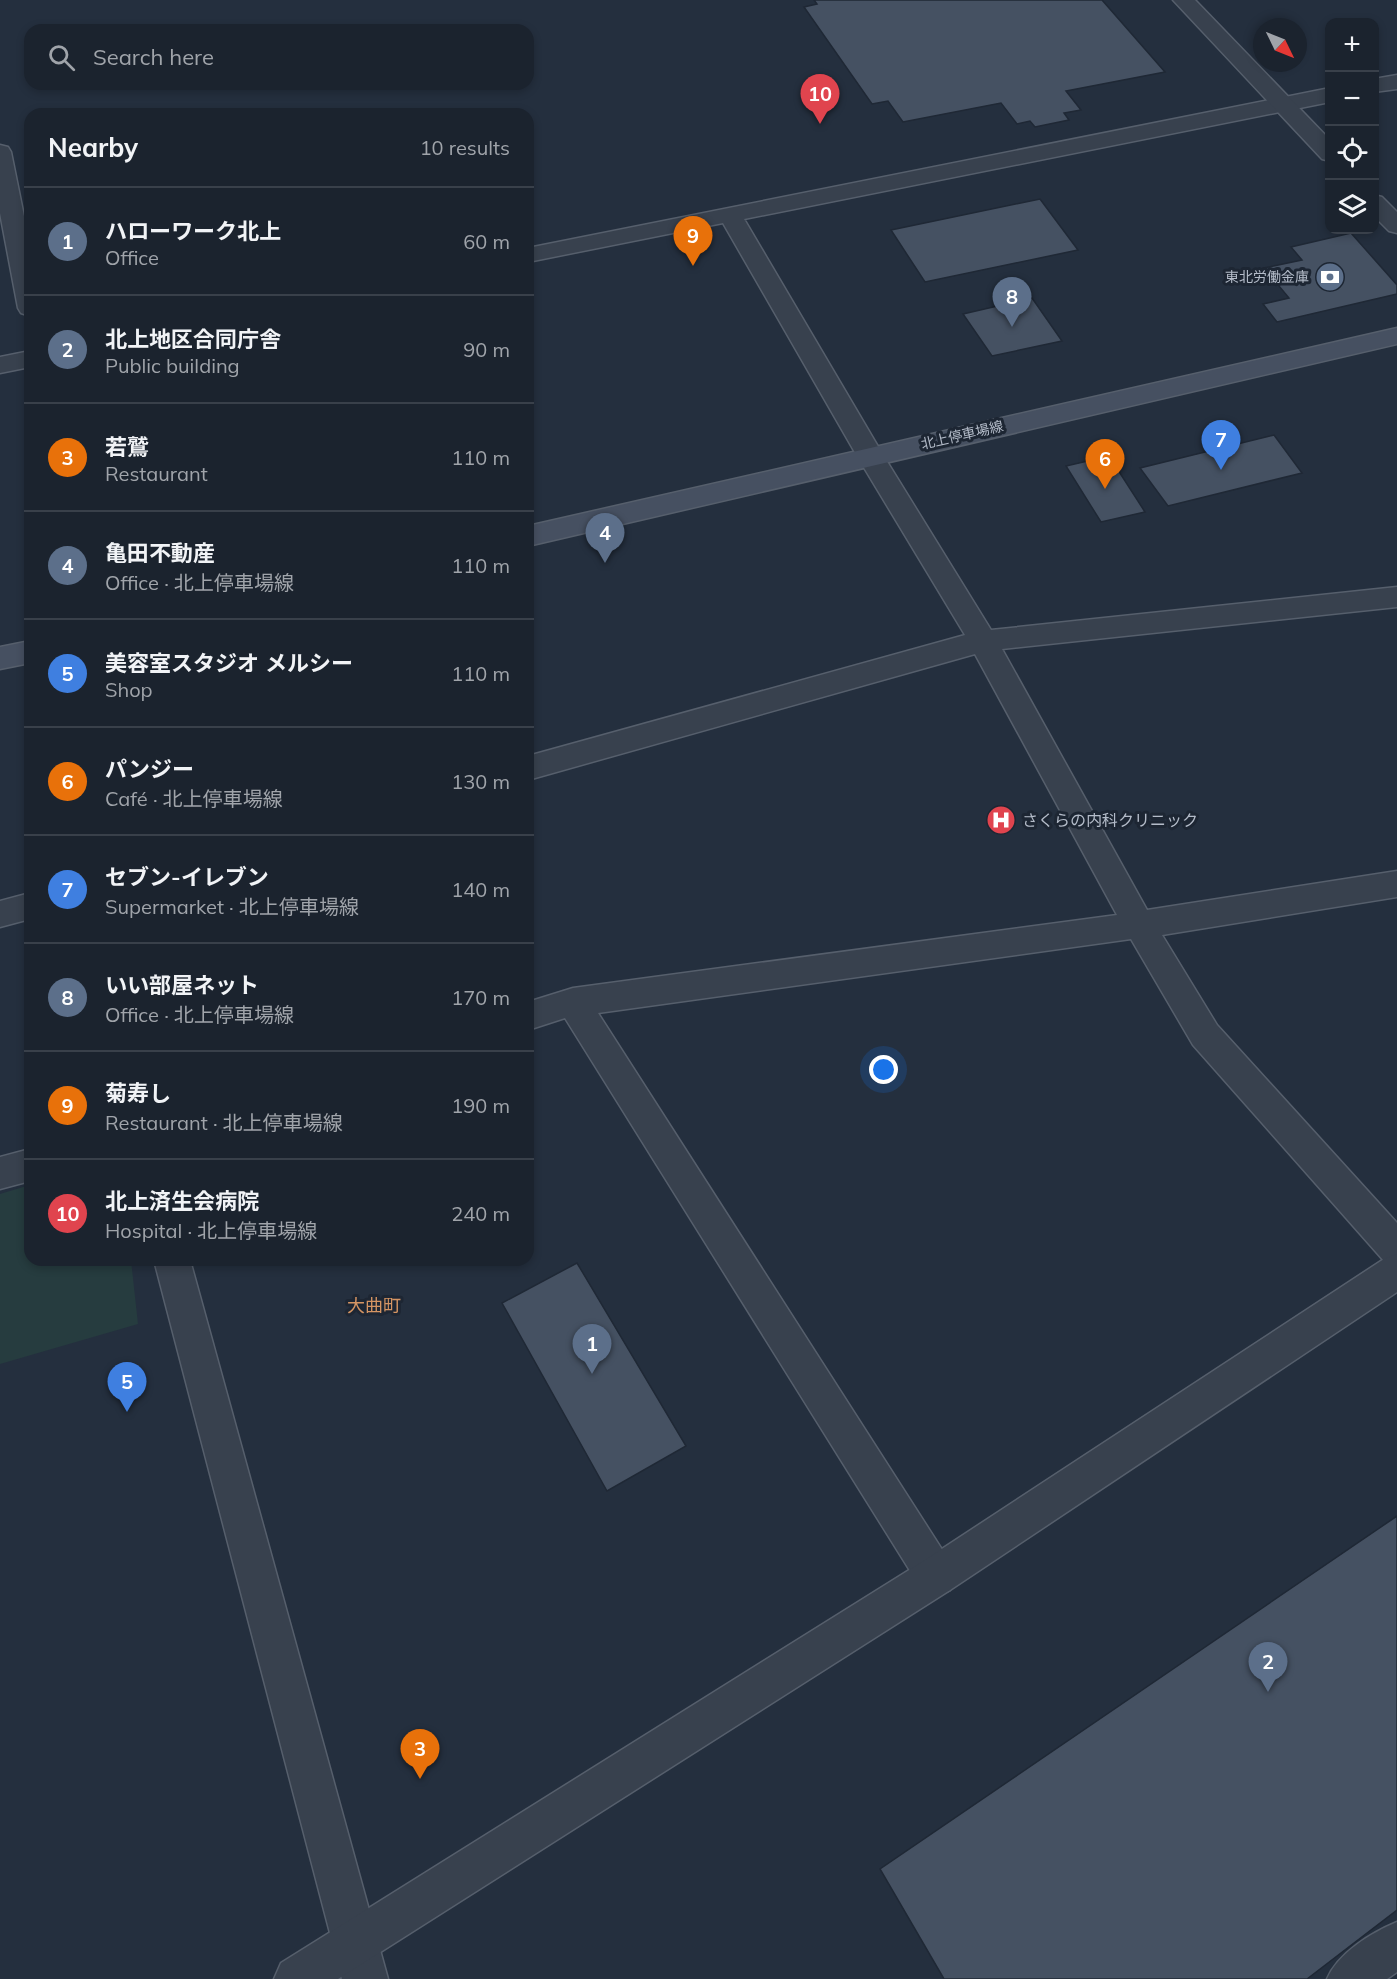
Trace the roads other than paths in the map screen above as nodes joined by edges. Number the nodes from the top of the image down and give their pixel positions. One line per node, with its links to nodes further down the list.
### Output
1 (1183, 0): 5 (street)
2 (1397, 82): 3 (street)
3 (1379, 85)
4 (1325, 96): 5 (street)
5 (1282, 104): 6 (street); 9 (street)
6 (1325, 150)
7 (0, 152): 12 (street)
8 (1379, 207): 10 (street)
9 (729, 213): 11 (street); 16 (street)
10 (1397, 226)
11 (534, 254)
12 (24, 277)
13 (1397, 336): 16 (main road, 北上停車場線)
14 (24, 360): 15 (street)
15 (0, 365)
16 (870, 456): 17 (main road, 北上停車場線); 19 (street)
17 (534, 535)
18 (1397, 597): 19 (street)
19 (983, 641): 22 (street); 26 (street)
20 (24, 652): 21 (main road)
21 (0, 658)
22 (534, 766)
23 (1397, 884): 26 (street)
24 (24, 908): 25 (street)
25 (0, 914)
26 (1139, 925): 27 (street); 31 (street)
27 (573, 1002): 28 (street); 34 (street)
28 (534, 1014)
29 (24, 1167): 30 (street)
30 (0, 1173)
31 (1397, 1249)
32 (174, 1266): 36 (street)
33 (1397, 1270): 34 (street)
34 (936, 1576): 36 (street)
35 (1397, 1944): 38 (street)
36 (360, 1962): 37 (street)
37 (297, 1979)
38 (1350, 1979)

